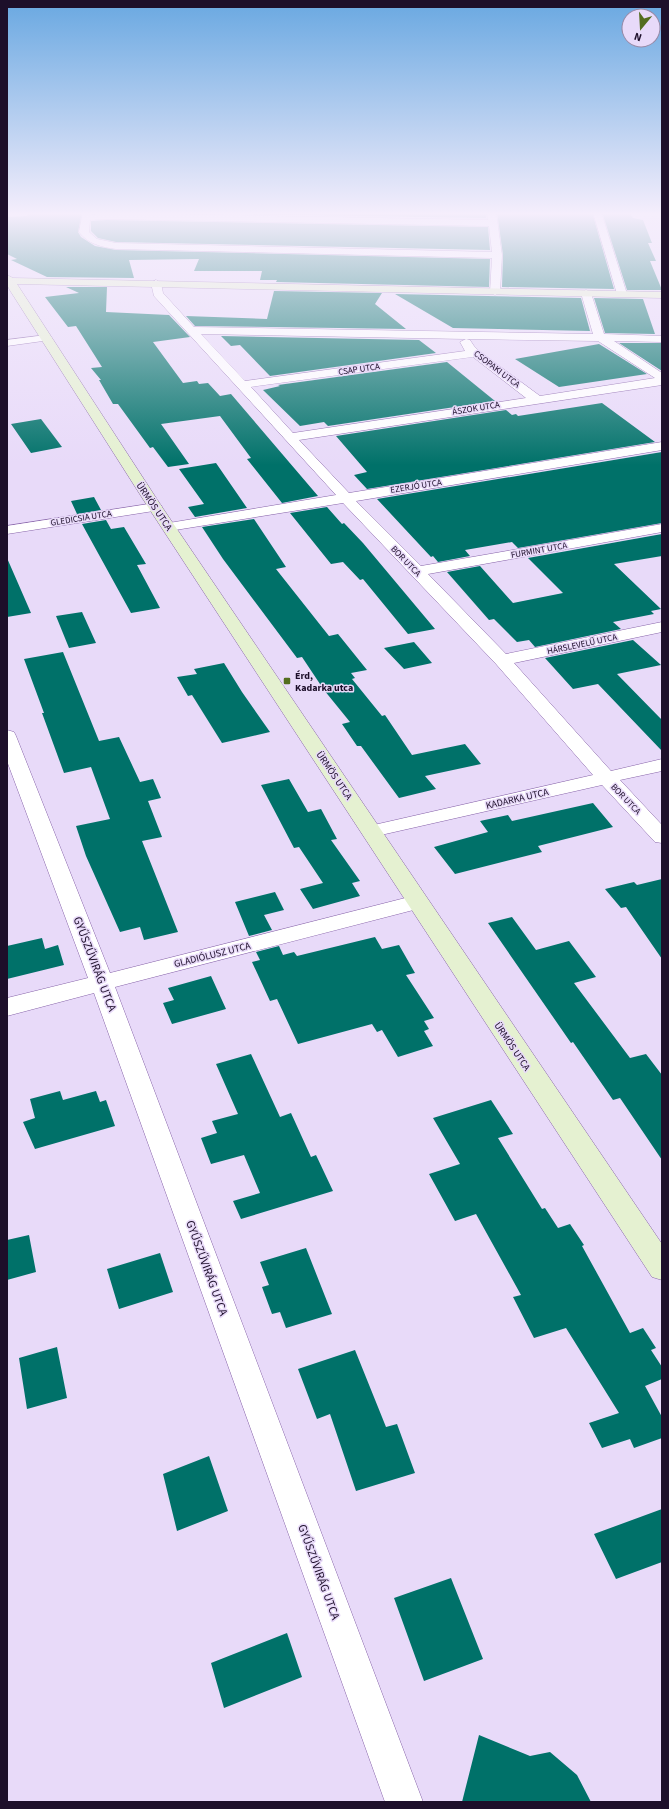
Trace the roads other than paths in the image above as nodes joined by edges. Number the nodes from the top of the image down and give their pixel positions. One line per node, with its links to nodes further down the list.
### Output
1 (19, 296): 7 (street, ÜRMÖS UTCA)
2 (160, 296): 4 (street, BOR UTCA)
3 (587, 296): 6 (street)
4 (191, 330): 5 (street); 12 (street, BOR UTCA)
5 (466, 334): 6 (street); 10 (street, CSOPAKI UTCA)
6 (599, 337): 8 (street); 11 (street)
7 (46, 338): 9 (street); 17 (street, ÜRMÖS UTCA)
8 (662, 339)
9 (7, 343)
10 (475, 353): 12 (street, CSAP UTCA); 13 (street, CSOPAKI UTCA)
11 (662, 379): 13 (street, ÁSZOK UTCA)
12 (242, 385): 14 (street, BOR UTCA)
13 (536, 399): 14 (street, ÁSZOK UTCA)
14 (290, 438): 16 (street, BOR UTCA)
15 (662, 446): 16 (street, EZERJÓ UTCA)
16 (345, 497): 18 (street, EZERJÓ UTCA); 21 (street, BOR UTCA)
17 (155, 507): 18 (street, ÜRMÖS UTCA); 20 (street, GLEDICSIA UTCA)
18 (169, 527): 27 (street, ÜRMÖS UTCA)
19 (662, 528): 21 (street, FURMINT UTCA)
20 (7, 530)
21 (416, 572): 23 (street, BOR UTCA)
22 (662, 627): 23 (street, HÁRSLEVELŰ UTCA)
23 (502, 660): 26 (street, BOR UTCA)
24 (7, 736): 30 (street, GYŰSZŰVIRÁG UTCA)
25 (662, 765): 26 (street, KADARKA UTCA)
26 (607, 778): 27 (street, KADARKA UTCA); 28 (street, BOR UTCA)
27 (372, 831): 29 (street, ÜRMÖS UTCA)
28 (662, 837)
29 (417, 902): 30 (street, GLADIÓLUSZ UTCA); 32 (street, ÜRMÖS UTCA)
30 (102, 983): 31 (street, GLADIÓLUSZ UTCA); 33 (street, GYŰSZŰVIRÁG UTCA)
31 (7, 1007)
32 (662, 1268)
33 (404, 1802)

